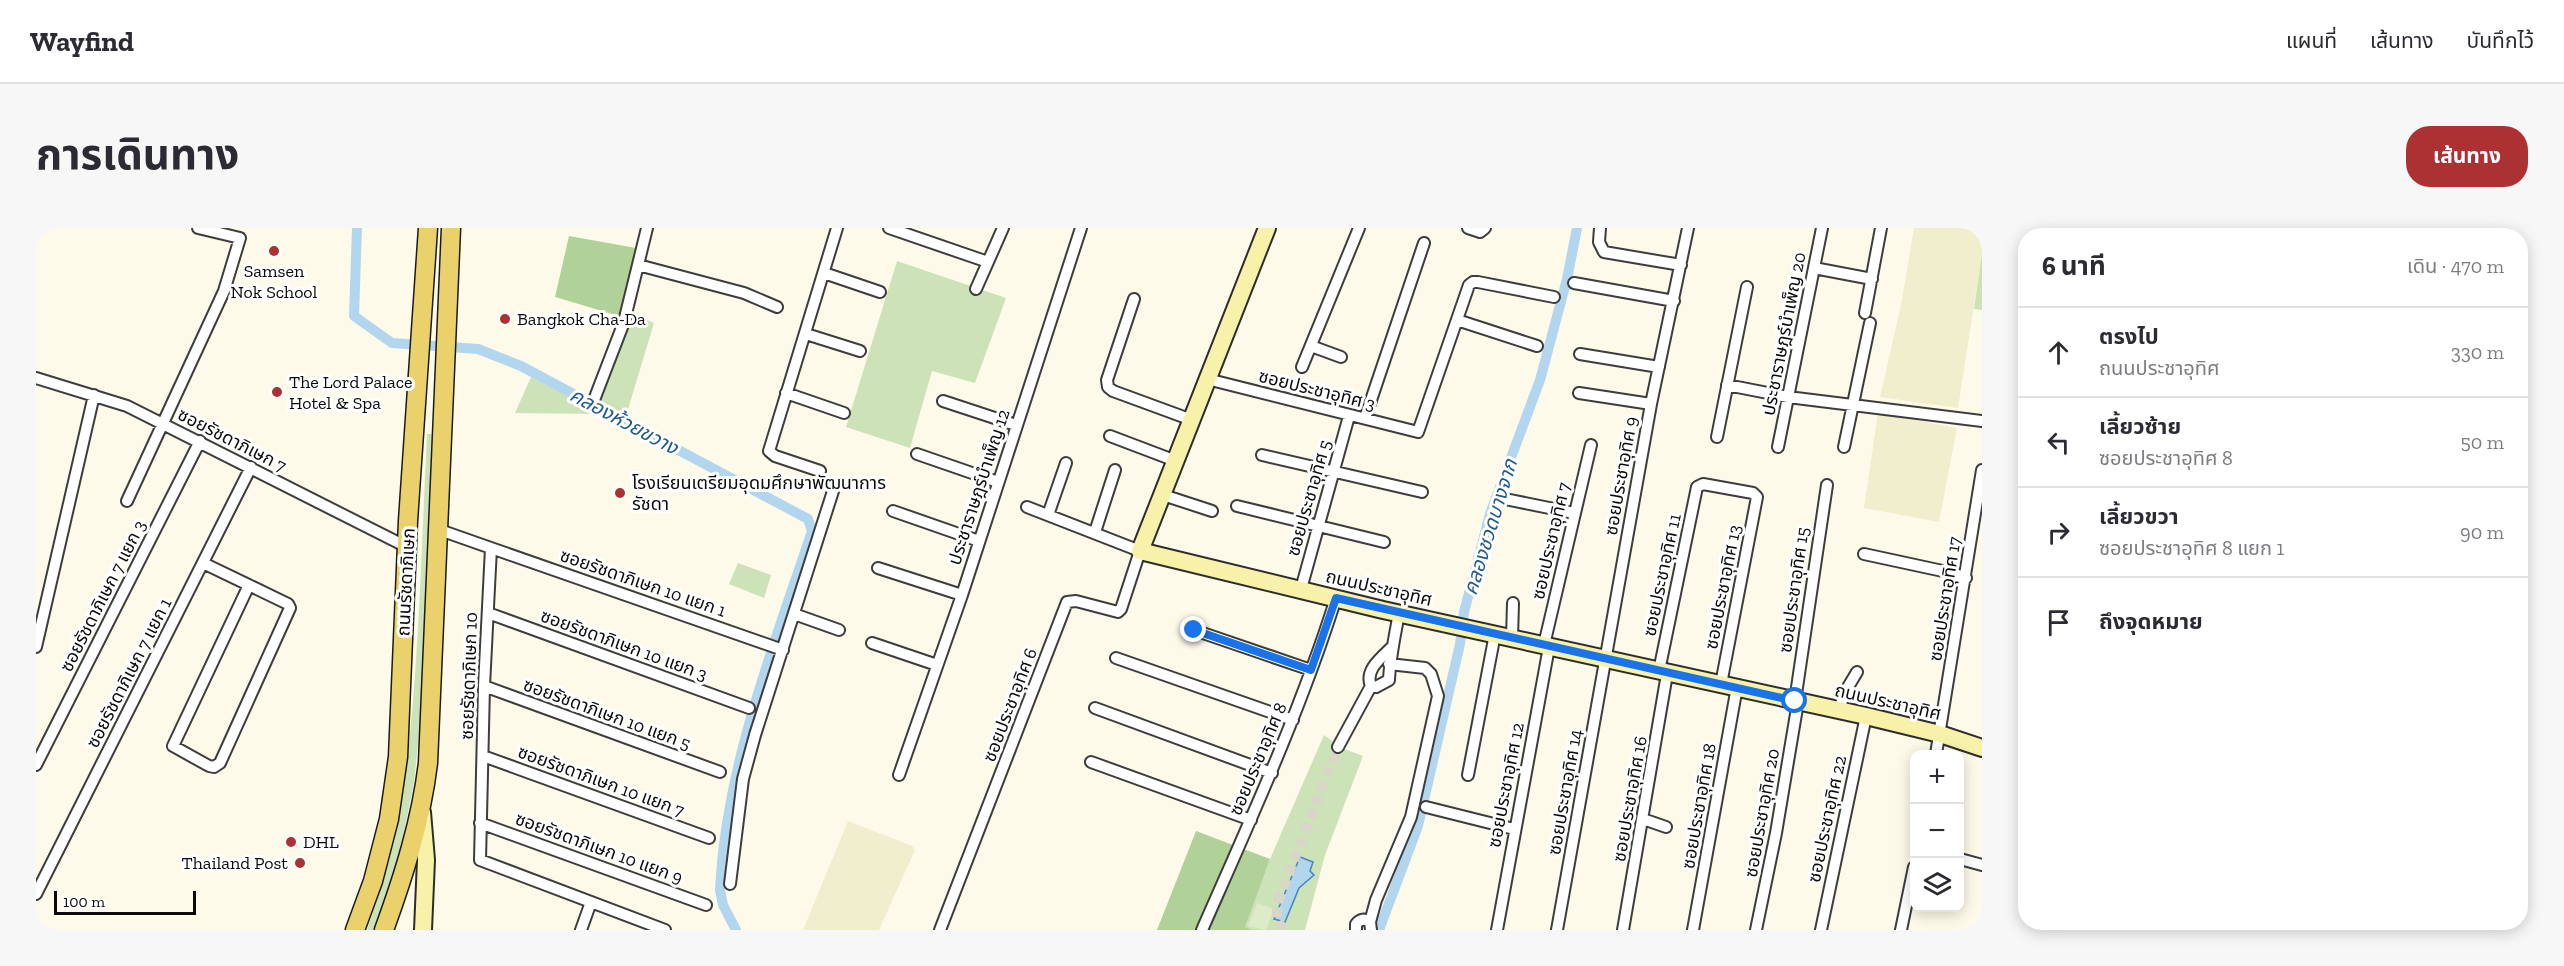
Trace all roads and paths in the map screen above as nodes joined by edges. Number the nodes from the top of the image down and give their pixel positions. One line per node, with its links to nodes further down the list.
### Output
1 (198, 228): 57 (street)
2 (428, 228): 93 (main road, ถนนรัชดาภิเษก)
3 (451, 228): 89 (main road, ถนนรัชดาภิเษก)
4 (647, 228): 19 (street)
5 (837, 228): 22 (street)
6 (889, 228): 18 (street)
7 (1003, 228): 18 (street)
8 (1081, 228): 58 (street, ประชาราษฎร์บำเพ็ญ 12)
9 (1267, 228): 42 (main road)
10 (1359, 228): 34 (street)
11 (1468, 228): 12 (street)
12 (1485, 228)
13 (1600, 228): 20 (street)
14 (1688, 228): 20 (street, ซอยประชาอุทิศ 9)
15 (1821, 228): 21 (street, ประชาราษฎร์บำเพ็ญ 20)
16 (1881, 228): 23 (street)
17 (1424, 243): 54 (street)
18 (988, 262): 26 (street)
19 (638, 265): 31 (street); 48 (street)
20 (1681, 265): 30 (street, ซอยประชาอุทิศ 9)
21 (1814, 268): 23 (street); 47 (street, ประชาราษฎร์บำเพ็ญ 20)
22 (824, 273): 27 (street); 33 (street)
23 (1872, 279): 51 (street)
24 (1574, 283): 30 (street)
25 (1747, 287): 43 (street)
26 (976, 289)
27 (880, 292)
28 (1554, 297): 32 (street)
29 (1134, 299): 55 (street)
30 (1674, 301): 40 (street, ซอยประชาอุทิศ 9)
31 (777, 307)
32 (1457, 320): 35 (street); 54 (street, ซอยประชาอุทิศ 3)
33 (806, 334): 36 (street); 44 (street)
34 (1311, 346): 38 (street); 39 (street)
35 (1537, 346)
36 (860, 351)
37 (1580, 354): 40 (street)
38 (1341, 357)
39 (1302, 367)
40 (1659, 367): 50 (street, ซอยประชาอุทิศ 9)
41 (36, 378): 46 (street, ซอยรัชดาภิเษก 7)
42 (1207, 379): 53 (street, ซอยประชาอุทิศ 3); 55 (main road)
43 (1727, 385): 47 (street); 60 (street)
44 (786, 393): 52 (street); 73 (street)
45 (1579, 393): 50 (street)
46 (94, 395): 57 (street, ซอยรัชดาภิเษก 7); 115 (street)
47 (1788, 397): 51 (street); 63 (street, ประชาราษฎร์บำเพ็ญ 20)
48 (594, 400)
49 (943, 401): 58 (street)
50 (1651, 404): 118 (street, ซอยประชาอุทิศ 9)
51 (1854, 406): 56 (street); 64 (street)
52 (844, 413)
53 (1349, 416): 54 (street, ซอยประชาอุทิศ 3); 71 (street, ซอยประชาอุทิศ 5)
54 (1365, 418)
55 (1191, 420): 67 (main road)
56 (1982, 421)
57 (164, 424): 61 (street, ซอยรัชดาภิเษก 7); 81 (street)
58 (1016, 425): 74 (street, ประชาราษฎร์บำเพ็ญ 12)
59 (1110, 436): 67 (street)
60 (1717, 437)
61 (200, 441): 69 (street, ซอยรัชดาภิเษก 7); 139 (street, ซอยรัชดาภิเษก 7 แยก 3)
62 (1591, 445): 86 (street, ซอยประชาอุทิศ 7)
63 (1778, 447)
64 (1844, 447)
65 (917, 454): 74 (street)
66 (1262, 455): 71 (street)
67 (1176, 461): 79 (main road)
68 (1066, 463): 87 (street)
69 (251, 467): 93 (street, ซอยรัชดาภิเษก 7); 97 (street, ซอยรัชดาภิเษก 7 แยก 1)
70 (1115, 470): 90 (street)
71 (1335, 470): 78 (street); 88 (street, ซอยประชาอุทิศ 5)
72 (1982, 470): 99 (street, ซอยประชาอุทิศ 17)
73 (820, 471)
74 (998, 482): 91 (street, ประชาราษฎร์บำเพ็ญ 12)
75 (1827, 485): 127 (street, ซอยประชาอุทิศ 15)
76 (1697, 487): 122 (street, ซอยประชาอุทิศ 11); 125 (street, ซอยประชาอุทิศ 13)
77 (833, 491): 107 (street)
78 (1422, 492)
79 (1163, 495): 84 (street); 95 (main road)
80 (1505, 499): 86 (street)
81 (128, 501)
82 (1238, 506): 88 (street)
83 (1028, 507): 87 (street)
84 (1212, 510)
85 (893, 511): 91 (street)
86 (1574, 513): 114 (street, ซอยประชาอุทิศ 7)
87 (1048, 515): 90 (street)
88 (1318, 526): 92 (street); 101 (street, ซอยประชาอุทิศ 5)
89 (437, 529): 94 (street); 145 (main road, ถนนรัชดาภิเษก)
90 (1095, 532): 95 (street)
91 (979, 541): 102 (street, ประชาราษฎร์บำเพ็ญ 12)
92 (1384, 542)
93 (407, 548): 161 (main road, ถนนรัชดาภิเษก)
94 (492, 548): 105 (street, ซอยรัชดาภิเษก 10); 116 (street, ซอยรัชดาภิเษก 10 แยก 1)
95 (1140, 551): 101 (main road, ถนนประชาอุทิศ); 166 (street, ซอยประชาอุทิศ 6)
96 (1864, 554): 99 (street)
97 (203, 563): 100 (street); 156 (street, ซอยรัชดาภิเษก 7 แยก 1)
98 (878, 568): 102 (street)
99 (1966, 578): 133 (street, ซอยประชาอุทิศ 17)
100 (249, 585): 100 (street)
101 (1301, 590): 103 (main road, ถนนประชาอุทิศ)
102 (962, 595): 120 (street, ประชาราษฎร์บำเพ็ญ 12)
103 (1336, 598): 106 (main road, ถนนประชาอุทิศ); 121 (street, ซอยประชาอุทิศ 8)
104 (1513, 603): 111 (street)
105 (488, 613): 126 (street, ซอยรัชดาภิเษก 10); 128 (street, ซอยรัชดาภิเษก 10 แยก 3)
106 (1399, 613): 110 (main road, ถนนประชาอุทิศ); 113 (street)
107 (794, 614): 108 (street); 116 (street)
108 (839, 630)
109 (1194, 630): 121 (street)
110 (1495, 634): 111 (main road, ถนนประชาอุทิศ); 143 (street)
111 (1512, 638): 114 (main road, ถนนประชาอุทิศ)
112 (872, 643): 120 (street)
113 (1392, 646): 119 (street); 124 (street)
114 (1546, 646): 118 (main road, ถนนประชาอุทิศ); 150 (street, ซอยประชาอุทิศ 12)
115 (36, 647)
116 (782, 650): 154 (street)
117 (1116, 658): 132 (street)
118 (1605, 659): 122 (main road, ถนนประชาอุทิศ); 170 (street, ซอยประชาอุทิศ 14)
119 (1389, 664): 124 (street); 159 (street)
120 (937, 665): 142 (street, ประชาราษฎร์บำเพ็ญ 12)
121 (1311, 670): 132 (street, ซอยประชาอุทิศ 8)
122 (1663, 672): 125 (main road, ถนนประชาอุทิศ); 146 (street, ซอยประชาอุทิศ 16)
123 (1857, 672): 130 (street)
124 (1371, 686): 134 (street)
125 (1729, 686): 127 (main road, ถนนประชาอุทิศ); 172 (street, ซอยประชาอุทิศ 18)
126 (484, 687): 137 (street, ซอยรัชดาภิเษก 10); 140 (street, ซอยรัชดาภิเษก 10 แยก 5)
127 (1797, 701): 130 (main road, ถนนประชาอุทิศ); 173 (street, ซอยประชาอุทิศ 20)
128 (748, 708)
129 (1095, 708): 141 (street)
130 (1839, 710): 131 (main road, ถนนประชาอุทิศ)
131 (1866, 716): 133 (main road, ถนนประชาอุทิศ); 174 (street, ซอยประชาอุทิศ 22)
132 (1293, 720): 141 (street, ซอยประชาอุทิศ 8)
133 (1940, 734): 135 (main road, ถนนประชาอุทิศ); 136 (street, ซอยประชาอุทิศ 17)
134 (1338, 747)
135 (1982, 748)
136 (1937, 750)
137 (483, 756): 148 (street, ซอยรัชดาภิเษก 10); 151 (street, ซอยรัชดาภิเษก 10 แยก 7)
138 (1091, 762): 147 (street)
139 (36, 765)
140 (720, 772)
141 (1272, 772): 147 (street, ซอยประชาอุทิศ 8)
142 (899, 775)
143 (1468, 775)
144 (1426, 807): 150 (street)
145 (422, 808): 162 (main road, ถนนรัชดาภิเษก); 163 (main road)
146 (1643, 819): 149 (street); 171 (street, ซอยประชาอุทิศ 16)
147 (1251, 820): 167 (street, ซอยประชาอุทิศ 8)
148 (480, 823): 157 (street, ซอยรัชดาภิเษก 10); 158 (street, ซอยรัชดาภิเษก 10 แยก 9)
149 (1666, 827)
150 (1514, 829): 169 (street, ซอยประชาอุทิศ 12)
151 (709, 838)
152 (1964, 860): 153 (street)
153 (1982, 865)
154 (730, 884)
155 (1910, 886): 175 (street)
156 (36, 894)
157 (591, 902): 160 (street); 164 (street)
158 (706, 905)
159 (1370, 926): 168 (street)
160 (646, 927): 165 (street)
161 (355, 930)
162 (384, 930)
163 (423, 930)
164 (581, 930)
165 (665, 930)
166 (940, 930)
167 (1202, 930)
168 (1356, 930)
169 (1497, 930)
170 (1557, 930)
171 (1623, 930)
172 (1693, 930)
173 (1756, 930)
174 (1821, 930)
175 (1901, 930)

